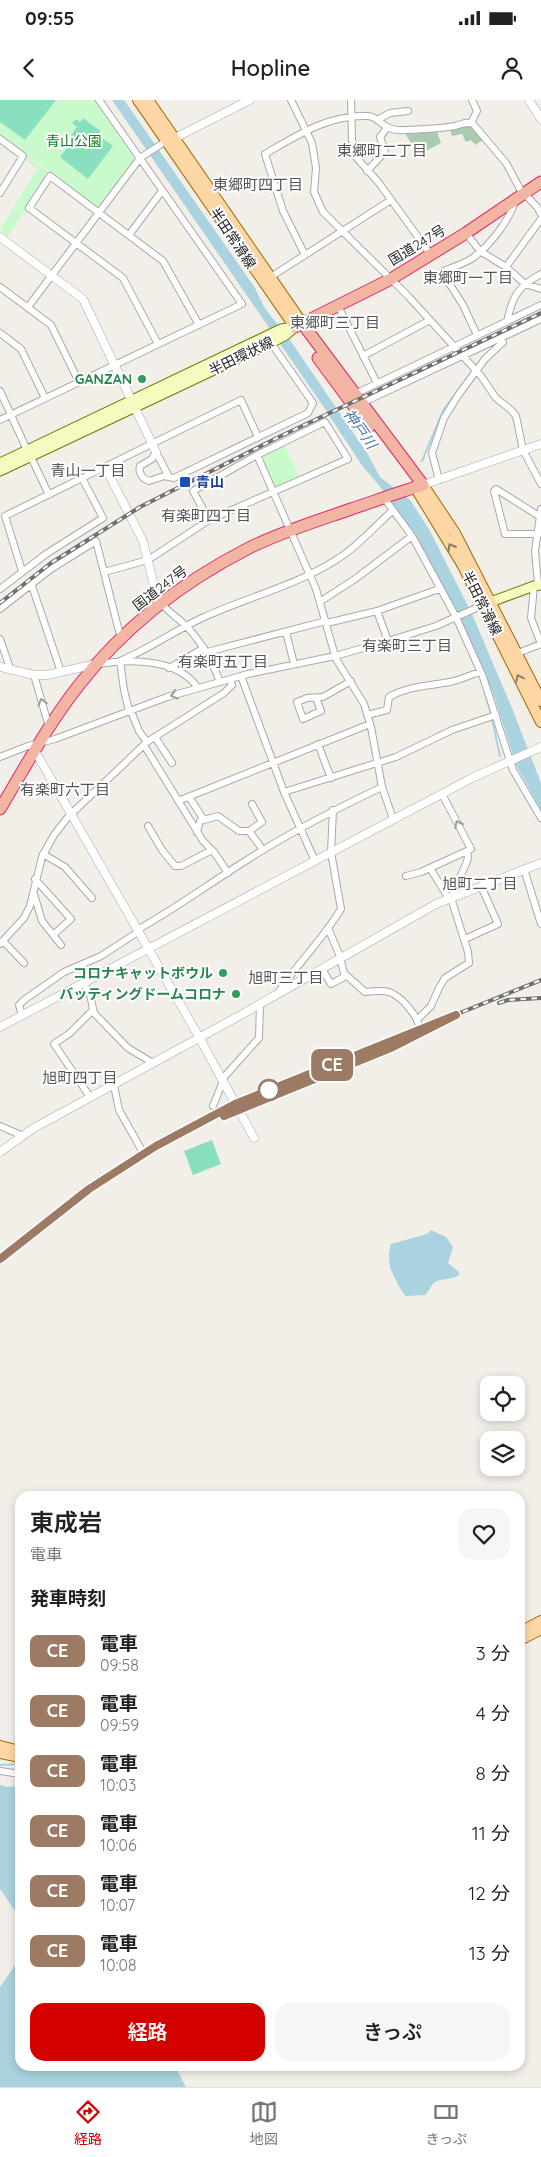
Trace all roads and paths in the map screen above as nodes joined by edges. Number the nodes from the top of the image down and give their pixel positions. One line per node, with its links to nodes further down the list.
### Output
1 (99, 100): 19 (street)
2 (138, 100): 18 (main road, 半田常滑線)
3 (148, 100): 18 (main road, 半田常滑線)
4 (250, 100): 9 (street)
5 (291, 100): 16 (street)
6 (351, 100): 11 (street)
7 (472, 100): 14 (street)
8 (529, 100): 12 (street)
9 (237, 103): 18 (street)
10 (408, 111): 13 (street)
11 (352, 117): 13 (street); 16 (street); 20 (street)
12 (541, 119)
13 (377, 120): 15 (street)
14 (471, 123): 15 (street); 24 (street)
15 (387, 128): 20 (street)
16 (307, 130): 29 (street); 35 (street)
17 (0, 139): 22 (street)
18 (166, 141): 19 (street); 40 (main road, 半田常滑線); 52 (main road, 半田常滑線)
19 (142, 157): 23 (street); 26 (street)
20 (367, 171): 25 (street)
21 (541, 182): 24 (highway, 国道247号)
22 (1, 190)
23 (162, 191): 31 (street); 51 (street)
24 (520, 197): 27 (street); 30 (highway, 国道247号); 34 (street)
25 (392, 200): 29 (street); 36 (street)
26 (99, 212): 31 (street); 33 (street); 33 (street)
27 (541, 214)
28 (541, 219): 37 (street)
29 (344, 230): 35 (street); 41 (street)
30 (466, 233): 34 (street); 36 (highway, 国道247号)
31 (129, 236): 51 (street)
32 (0, 237): 39 (street)
33 (76, 243): 39 (street); 57 (street)
34 (480, 251): 37 (street); 54 (street)
35 (305, 255): 40 (street)
36 (432, 255): 41 (highway, 国道247号)
37 (506, 267): 42 (street)
38 (541, 274): 42 (street)
39 (52, 275): 47 (street); 61 (street)
40 (269, 278): 52 (main road, 半田常滑線)
41 (390, 279): 46 (highway, 国道247号); 49 (street)
42 (525, 284): 44 (street); 50 (street)
43 (0, 286): 47 (street)
44 (541, 289)
45 (541, 305): 50 (street)
46 (338, 306): 52 (highway, 国道247号); 59 (street)
47 (28, 307): 63 (street)
48 (541, 319): 60 (street)
49 (430, 320): 58 (street); 59 (street)
50 (507, 322): 54 (street)
51 (199, 325): 57 (street)
52 (298, 325): 55 (main road, 半田環状線); 66 (highway); 88 (highway)
53 (0, 333): 67 (street)
54 (477, 335): 58 (street)
55 (270, 340): 68 (main road, 半田環状線); 72 (street)
56 (503, 342): 62 (street)
57 (158, 344): 61 (street)
58 (454, 346): 60 (street); 64 (street)
59 (363, 356): 64 (street)
60 (462, 356): 62 (street); 69 (street)
61 (114, 365): 63 (street); 68 (street)
62 (476, 371): 75 (street); 86 (street)
63 (79, 382): 67 (street)
64 (377, 383): 66 (street)
65 (0, 392): 70 (street)
66 (354, 394): 69 (highway)
67 (45, 398): 70 (street)
68 (133, 404): 73 (street); 76 (main road, 半田環状線)
69 (362, 404): 88 (highway)
70 (11, 414): 71 (street); 76 (street)
71 (0, 420)
72 (258, 437): 73 (street); 84 (street)
73 (151, 443): 77 (street); 80 (street)
74 (541, 444): 75 (street)
75 (523, 450): 86 (street); 87 (street)
76 (29, 453): 79 (main road, 半田環状線); 82 (main road, 半田環状線); 90 (street)
77 (154, 455): 81 (street); 83 (street)
78 (257, 455): 89 (street); 89 (street); 94 (street)
79 (0, 463)
80 (105, 466): 85 (street); 98 (street)
81 (165, 470): 83 (street); 84 (street)
82 (0, 471)
83 (161, 476): 84 (street)
84 (169, 476)
85 (82, 478): 90 (street); 99 (street)
86 (439, 480): 88 (street)
87 (541, 484)
88 (414, 488): 91 (highway, 国道247号); 108 (main road, 半田常滑線)
89 (273, 492): 94 (street); 95 (street)
90 (49, 495): 99 (street)
91 (384, 498): 92 (street); 95 (highway, 国道247号)
92 (393, 510): 97 (street); 101 (street)
93 (540, 513): 96 (street); 96 (street)
94 (209, 520): 98 (street)
95 (290, 530): 101 (street); 107 (highway, 国道247号)
96 (539, 534): 103 (street)
97 (412, 536): 104 (street); 106 (street)
98 (148, 560): 100 (street); 107 (street)
99 (22, 571): 105 (street)
100 (104, 572): 102 (street); 116 (street)
101 (310, 574): 106 (street); 113 (street)
102 (31, 583): 109 (street); 128 (street)
103 (538, 585): 108 (main road); 118 (street)
104 (440, 588): 110 (street); 111 (street)
105 (0, 589)
106 (321, 601): 112 (street)
107 (162, 603): 113 (street); 116 (highway, 国道247号)
108 (484, 605): 111 (street); 120 (main road, 半田常滑線); 141 (main road, 半田常滑線, one-way to 108)
109 (0, 609)
110 (376, 611): 112 (street); 117 (street)
111 (456, 616): 117 (street); 129 (street)
112 (327, 622): 114 (street); 121 (street)
113 (187, 626): 119 (street); 122 (street)
114 (286, 632): 119 (street); 124 (street)
115 (0, 638): 126 (street)
116 (121, 639): 123 (highway, 国道247号)
117 (388, 641): 121 (street)
118 (541, 644): 120 (street)
119 (206, 650): 127 (street); 134 (street)
120 (518, 653): 137 (main road, 半田常滑線)
121 (335, 656): 124 (street); 133 (street)
122 (120, 661): 123 (street); 127 (street); 138 (street)
123 (96, 664): 128 (street); 143 (highway, 国道247号)
124 (294, 664): 131 (street)
125 (0, 667): 126 (street)
126 (10, 668): 130 (street)
127 (169, 668): 135 (street)
128 (60, 672): 130 (street)
129 (480, 672): 139 (street); 140 (street)
130 (34, 675): 143 (street, one-way to 130)
131 (241, 676): 132 (street); 153 (street)
132 (230, 680): 134 (street); 144 (street)
133 (350, 681): 136 (street); 139 (street)
134 (220, 682): 135 (street)
135 (198, 688): 138 (street, one-way to 138)
136 (316, 698)
137 (541, 701)
138 (130, 711): 145 (street); 147 (street)
139 (368, 715): 142 (street)
140 (493, 715): 150 (street); 151 (street)
141 (541, 722)
142 (370, 724): 146 (street); 151 (street)
143 (49, 728): 147 (highway, 国道247号)
144 (155, 737): 145 (street); 152 (street)
145 (146, 744): 159 (street); 163 (street)
146 (318, 744): 153 (street); 154 (street)
147 (34, 747): 149 (street); 161 (highway, 国道247号); 163 (street)
148 (541, 747): 150 (street)
149 (0, 756)
150 (509, 761): 157 (street); 164 (street)
151 (377, 762): 154 (street); 155 (street)
152 (172, 763)
153 (273, 763): 156 (street); 158 (street)
154 (331, 778): 156 (street)
155 (382, 787): 162 (street); 165 (street)
156 (284, 792): 168 (street)
157 (442, 794): 165 (street); 173 (street, one-way to 157)
158 (189, 797): 159 (street); 166 (street)
159 (178, 801): 170 (street)
160 (252, 804): 169 (street)
161 (0, 809)
162 (333, 810): 168 (street); 174 (street)
163 (71, 814): 175 (street); 189 (street)
164 (541, 818)
165 (393, 819): 174 (street)
166 (204, 820): 169 (street); 170 (street)
167 (148, 826): 171 (street)
168 (300, 828): 172 (street); 176 (street)
169 (249, 831): 172 (street)
170 (197, 832): 171 (street)
171 (212, 850): 180 (street)
172 (263, 850): 180 (street)
173 (467, 851): 178 (street); 186 (street)
174 (331, 852): 176 (street); 188 (street)
175 (43, 854): 182 (street); 185 (street)
176 (315, 861): 194 (street)
177 (541, 863): 179 (street)
178 (430, 868): 181 (street); 186 (street)
179 (524, 869): 183 (street); 187 (street)
180 (228, 873): 189 (street)
181 (406, 876)
182 (35, 879): 184 (street); 190 (street)
183 (481, 886): 186 (street); 191 (street)
184 (33, 891): 190 (street); 192 (street)
185 (92, 898)
186 (450, 898): 191 (street); 195 (street)
187 (541, 924)
188 (328, 928): 195 (street); 200 (street)
189 (138, 931): 194 (street); 203 (street)
190 (53, 935): 193 (street)
191 (465, 939): 198 (street)
192 (1, 942): 196 (street)
193 (61, 945)
194 (148, 949): 199 (street); 205 (street)
195 (339, 959): 197 (street); 198 (street)
196 (24, 963)
197 (322, 968): 198 (street); 200 (street)
198 (346, 976)
199 (84, 983): 202 (street); 203 (street)
200 (277, 994): 201 (street)
201 (260, 1004): 205 (street); 207 (street)
202 (92, 1010): 206 (street); 209 (street)
203 (22, 1016): 204 (street)
204 (0, 1027)
205 (199, 1037): 206 (street); 207 (street)
206 (153, 1063): 208 (street)
207 (223, 1082): 210 (street); 213 (street)
208 (114, 1084): 209 (street); 214 (street)
209 (90, 1097): 212 (street)
210 (213, 1106)
211 (0, 1126): 212 (street)
212 (22, 1136): 215 (street)
213 (254, 1138)
214 (141, 1149)
215 (0, 1152)
216 (541, 1621): 217 (main road)
217 (525, 1629)
218 (541, 1629): 219 (main road)
219 (525, 1637)
220 (0, 1746): 221 (main road)
221 (15, 1750)
222 (0, 1753): 223 (main road)
223 (15, 1756)
224 (0, 1771): 225 (street)
225 (15, 1773)

